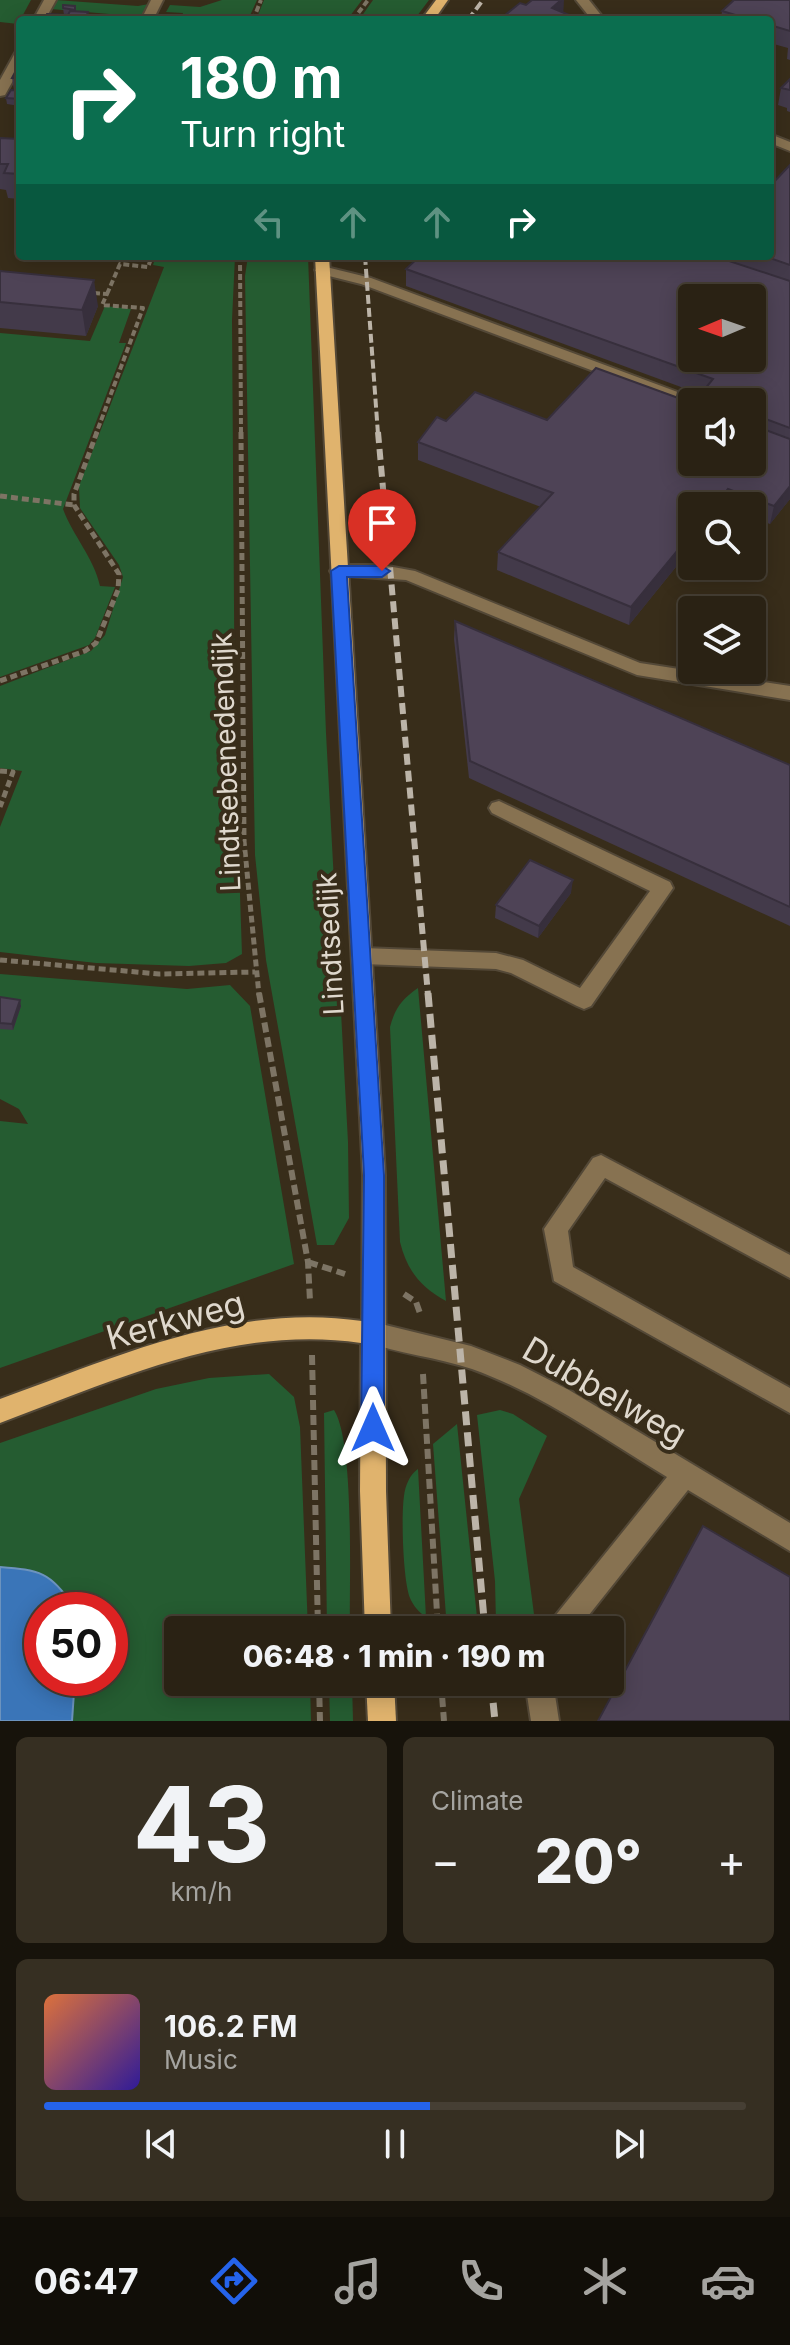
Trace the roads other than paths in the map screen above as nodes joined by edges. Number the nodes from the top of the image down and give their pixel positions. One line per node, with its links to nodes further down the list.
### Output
1 (582, 0): 2 (street)
2 (596, 16)
3 (16, 63): 4 (street)
4 (0, 92)
5 (322, 263): 6 (street); 7 (main road, Lindtsedijk)
6 (678, 397)
7 (339, 571): 8 (street); 10 (main road, Lindtsedijk)
8 (790, 693)
9 (499, 808): 10 (street)
10 (363, 956): 12 (main road, Lindtsedijk)
11 (790, 1267): 13 (street)
12 (373, 1333): 14 (main road, Kerkweg); 15 (street, Dubbelweg); 17 (main road, Lindtsedijk)
13 (790, 1401)
14 (0, 1411)
15 (684, 1476): 16 (street, Dubbelweg); 18 (street)
16 (790, 1538)
17 (377, 1616)
18 (571, 1616)
19 (381, 1696): 21 (main road)
20 (541, 1696): 22 (street)
21 (382, 1721)
22 (545, 1721)

